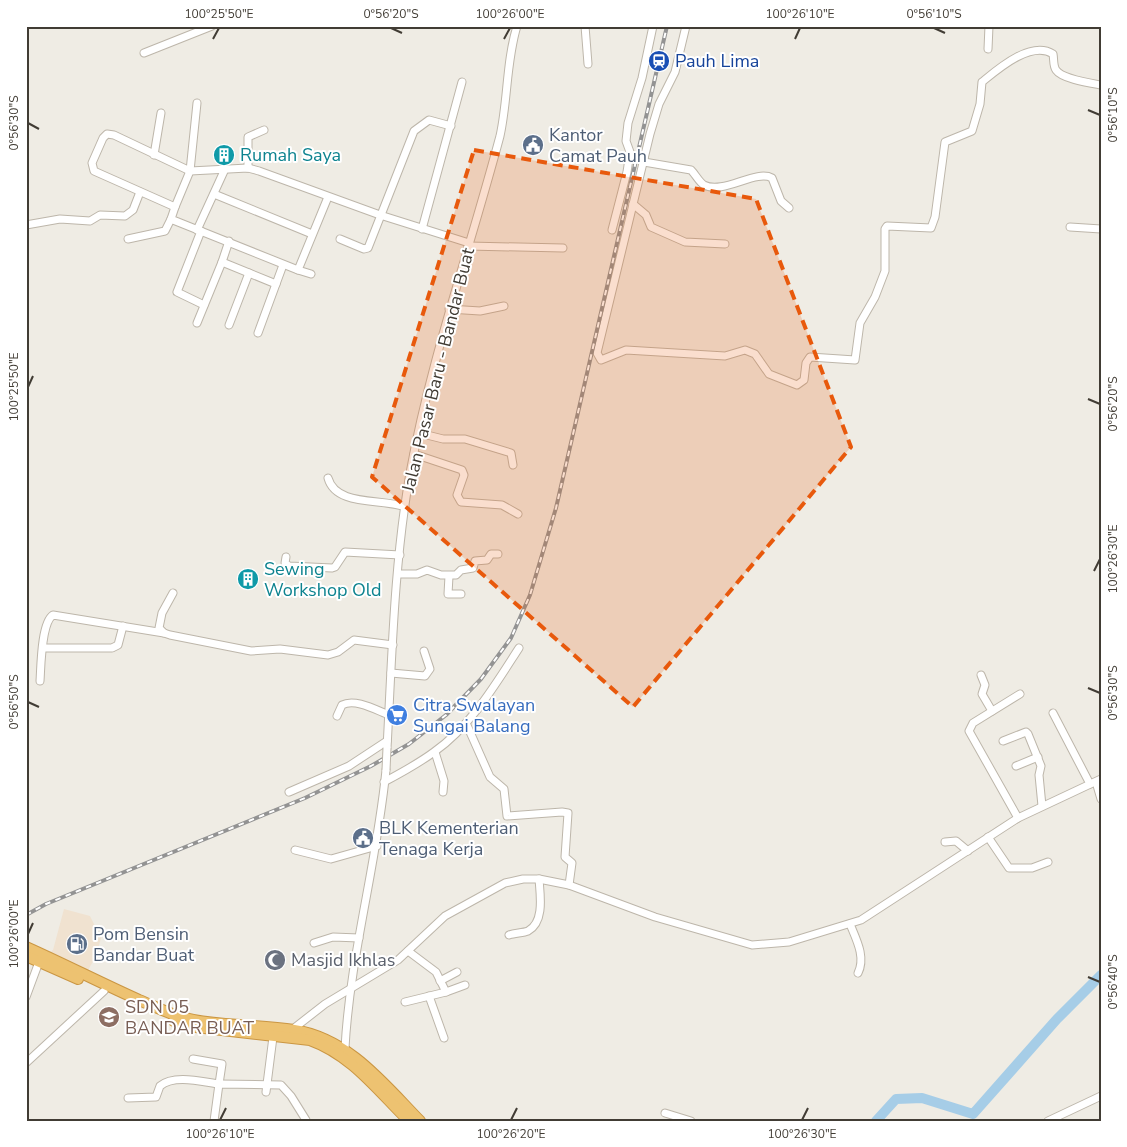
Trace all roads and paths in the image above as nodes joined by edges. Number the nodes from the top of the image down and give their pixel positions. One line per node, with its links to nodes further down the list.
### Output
1 (212, 26): 8 (street)
2 (517, 26): 39 (street, Jalan Pasar Baru - Bandar Buat)
3 (585, 26): 9 (street)
4 (653, 26): 34 (street)
5 (686, 26): 17 (street)
6 (989, 26): 7 (street)
7 (988, 49)
8 (144, 53)
9 (588, 64)
10 (462, 82): 14 (street)
11 (1101, 85): 24 (street)
12 (197, 103): 20 (street)
13 (162, 112): 16 (street)
14 (451, 126): 27 (street); 31 (street)
15 (264, 130): 18 (street)
16 (154, 155): 20 (street); 21 (street)
17 (644, 162): 24 (street); 26 (street)
18 (248, 168): 19 (street); 23 (street)
19 (225, 169): 20 (street); 22 (street)
20 (190, 171): 25 (street)
21 (140, 192): 25 (street); 29 (street)
22 (214, 194): 33 (street); 35 (street)
23 (328, 197): 27 (street); 35 (street)
24 (633, 204): 40 (street)
25 (175, 207): 28 (street)
26 (789, 208)
27 (380, 215): 31 (street); 37 (street)
28 (171, 219): 33 (street); 36 (street)
29 (26, 225)
30 (1070, 227): 32 (street)
31 (422, 229): 39 (street)
32 (1101, 229)
33 (199, 230): 38 (street); 48 (street)
34 (612, 230)
35 (312, 234): 44 (street)
36 (128, 239)
37 (340, 240)
38 (229, 241): 42 (street); 43 (street)
39 (468, 244): 41 (street); 50 (street, Jalan Pasar Baru - Bandar Buat)
40 (725, 244)
41 (563, 248)
42 (222, 262): 45 (street); 48 (street)
43 (283, 265): 44 (street); 47 (street)
44 (298, 270): 46 (street)
45 (249, 273): 47 (street); 52 (street)
46 (311, 274)
47 (276, 284): 53 (street)
48 (204, 305): 51 (street)
49 (504, 306): 50 (street)
50 (449, 310): 54 (street, Jalan Pasar Baru - Bandar Buat)
51 (197, 323)
52 (229, 325)
53 (258, 333)
54 (418, 434): 55 (street, Jalan Pasar Baru - Bandar Buat); 56 (street)
55 (414, 454): 58 (street, Jalan Pasar Baru - Bandar Buat); 59 (street)
56 (513, 465)
57 (328, 478): 58 (street)
58 (405, 508): 61 (street, Jalan Pasar Baru - Bandar Buat)
59 (518, 514)
60 (498, 554): 64 (street)
61 (400, 555): 62 (street); 63 (street, Jalan Pasar Baru - Bandar Buat)
62 (286, 557)
63 (399, 574): 64 (street); 69 (street, Jalan Pasar Baru - Bandar Buat)
64 (449, 576): 66 (street)
65 (173, 593): 68 (street)
66 (461, 594)
67 (122, 626): 68 (street); 70 (street); 70 (street)
68 (164, 633): 69 (street)
69 (393, 645): 73 (street, Jalan Pasar Baru - Bandar Buat)
70 (43, 648): 75 (street)
71 (520, 648): 81 (street)
72 (424, 651): 73 (street)
73 (392, 673): 79 (street, Jalan Pasar Baru - Bandar Buat)
74 (980, 675): 77 (street)
75 (40, 681)
76 (1020, 694): 77 (street)
77 (992, 711): 93 (street)
78 (1054, 713): 88 (street)
79 (389, 715): 80 (street); 83 (street, Jalan Pasar Baru - Bandar Buat)
80 (337, 716)
81 (466, 724): 84 (street); 101 (street)
82 (1003, 742): 85 (street)
83 (387, 745): 87 (street, Jalan Pasar Baru - Bandar Buat, bridge); 89 (street)
84 (435, 752): 87 (street); 90 (street)
85 (1038, 757): 86 (street); 92 (street)
86 (1016, 766)
87 (384, 782): 96 (street, Jalan Pasar Baru - Bandar Buat)
88 (1095, 782): 91 (street); 92 (street)
89 (289, 792)
90 (443, 792)
91 (1101, 799)
92 (1042, 806): 93 (street)
93 (1018, 818): 94 (street)
94 (988, 838): 98 (street); 99 (street)
95 (945, 842): 98 (street)
96 (377, 846): 97 (street); 104 (street, Jalan Pasar Baru - Bandar Buat)
97 (295, 850)
98 (968, 851): 102 (street)
99 (1048, 862)
100 (539, 879): 101 (street); 103 (street); 106 (street)
101 (569, 885): 102 (street)
102 (850, 924): 109 (street)
103 (509, 935)
104 (359, 938): 105 (street); 112 (street, Jalan Pasar Baru - Bandar Buat)
105 (314, 943)
106 (408, 951): 110 (street); 112 (street)
107 (31, 955): 113 (highway); 116 (street); 118 (highway)
108 (457, 972): 110 (street)
109 (858, 973)
110 (440, 980): 114 (street)
111 (464, 986): 114 (street)
112 (350, 990): 118 (street); 121 (street, Jalan Pasar Baru - Bandar Buat)
113 (104, 991): 119 (highway); 123 (street)
114 (446, 992): 115 (street)
115 (429, 996): 117 (street); 120 (street)
116 (26, 997)
117 (405, 1002)
118 (293, 1030): 121 (highway)
119 (273, 1037): 125 (street); 132 (highway)
120 (444, 1038)
121 (345, 1048): 133 (highway)
122 (193, 1059): 124 (street)
123 (26, 1063)
124 (219, 1084): 125 (street); 128 (street); 131 (street)
125 (267, 1084): 126 (street); 130 (street)
126 (266, 1092)
127 (1101, 1096): 135 (street)
128 (128, 1098)
129 (666, 1112): 134 (street)
130 (306, 1120)
131 (214, 1121)
132 (408, 1121)
133 (420, 1121)
134 (691, 1121)
135 (1048, 1121)

